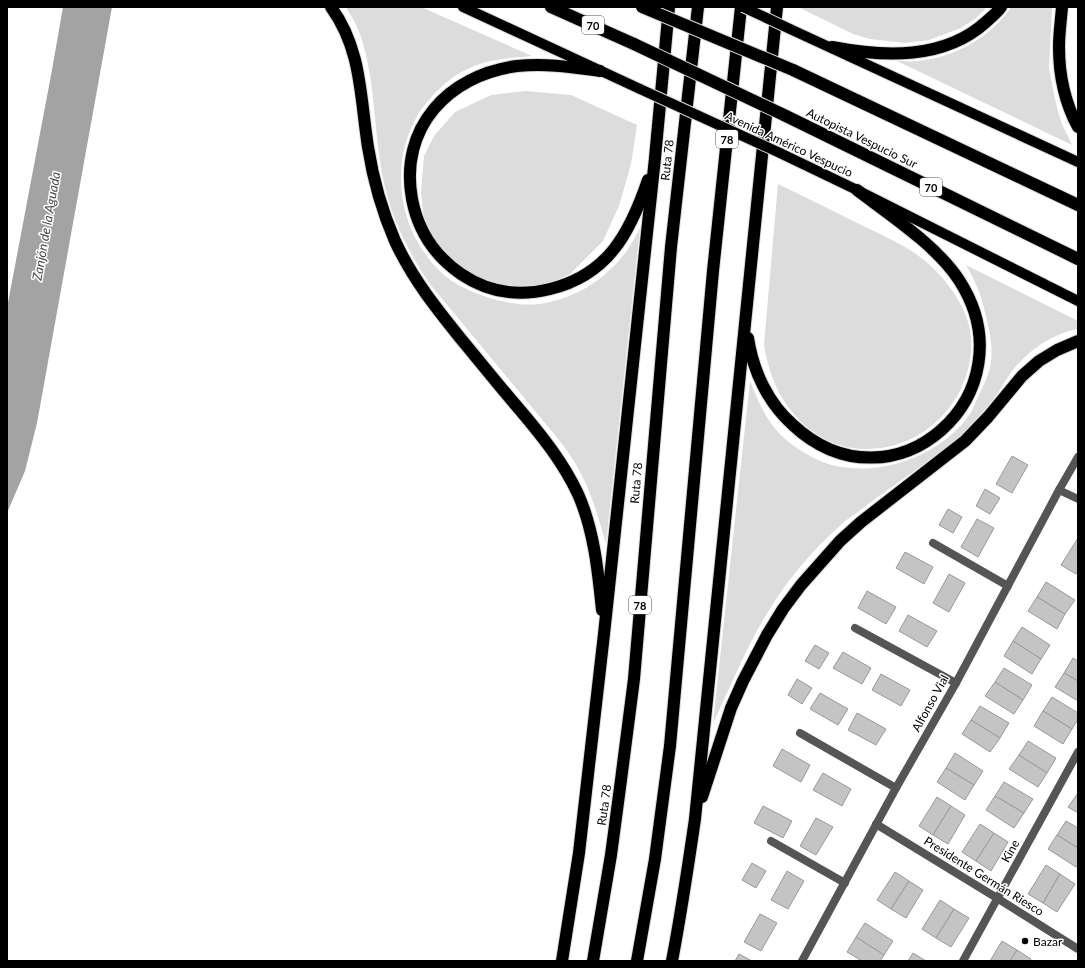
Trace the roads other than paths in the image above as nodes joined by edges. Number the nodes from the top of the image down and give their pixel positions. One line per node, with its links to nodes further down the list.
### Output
1 (331, 7): 28 (highway)
2 (463, 7): 12 (main road, Avenida Américo Vespucio)
3 (551, 7): 18 (highway, Autopista Vespucio Sur / 70, bridge)
4 (642, 7): 17 (highway, bridge)
5 (669, 7): 14 (highway)
6 (698, 7): 40 (highway, Ruta 78 / 78)
7 (742, 7): 11 (main road, bridge); 41 (highway, 78)
8 (777, 7): 20 (highway)
9 (1001, 7): 11 (highway)
10 (1062, 7): 13 (highway)
11 (832, 48): 15 (main road)
12 (600, 71): 14 (highway); 16 (main road, Avenida Américo Vespucio, bridge)
13 (1078, 127)
14 (655, 158): 28 (highway)
15 (1078, 162)
16 (857, 190): 19 (main road, Avenida Américo Vespucio); 20 (highway)
17 (1078, 205)
18 (1078, 259)
19 (1078, 301)
20 (746, 322): 33 (highway)
21 (1078, 341): 33 (highway)
22 (1078, 457): 23 (street, Alfonso Vial)
23 (1059, 490): 24 (street); 26 (street, Alfonso Vial)
24 (1078, 499)
25 (933, 543): 26 (street)
26 (1008, 586): 29 (street, Alfonso Vial)
27 (855, 628): 29 (street)
28 (604, 634): 39 (highway)
29 (956, 683): 32 (street, Alfonso Vial)
30 (800, 734): 32 (street)
31 (1078, 752): 37 (street, Kine)
32 (896, 788): 34 (street, Alfonso Vial)
33 (695, 819): 42 (highway)
34 (876, 824): 36 (street, Alfonso Vial); 37 (street, Presidente Germán Riesco)
35 (771, 841): 36 (street)
36 (845, 883): 43 (street, Alfonso Vial)
37 (997, 898): 38 (street, Presidente Germán Riesco); 44 (street, Kine)
38 (1078, 949)
39 (562, 961)
40 (593, 961)
41 (637, 961)
42 (672, 961)
43 (802, 961)
44 (963, 961)

